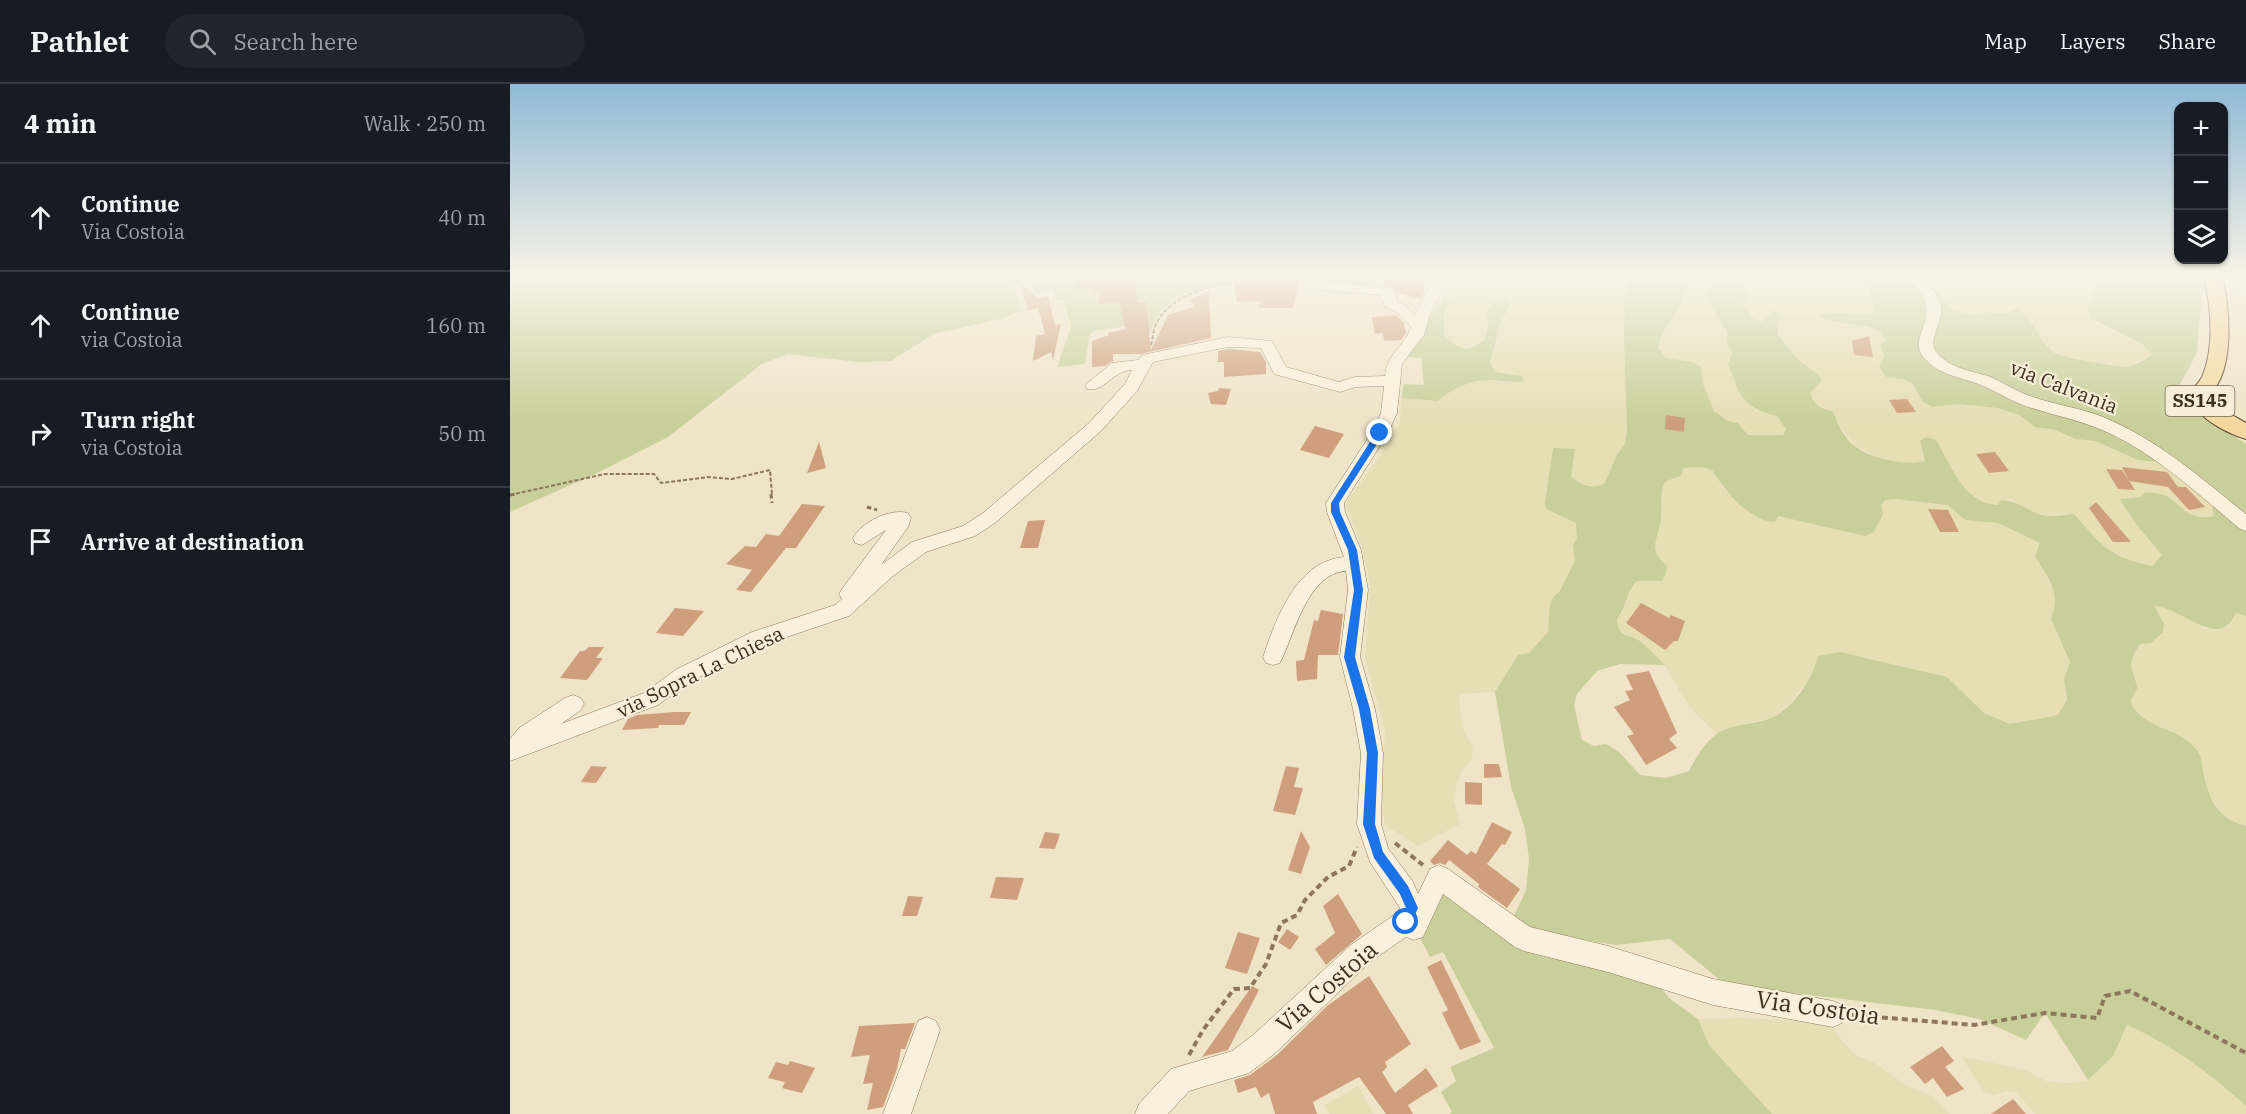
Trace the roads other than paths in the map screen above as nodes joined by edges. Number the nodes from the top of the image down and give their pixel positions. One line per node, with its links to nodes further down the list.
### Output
1 (1931, 325): 8 (street, via Calvania)
2 (2219, 325): 7 (main road, SS145)
3 (1419, 326): 5 (street)
4 (1145, 362): 5 (street); 6 (street); 11 (street, via Sopra La Chiesa)
5 (1391, 381): 10 (street)
6 (1093, 385)
7 (2246, 432)
8 (2246, 524)
9 (862, 538): 11 (street)
10 (1355, 564): 12 (street); 15 (street, Via Costoia)
11 (835, 614): 14 (street, via Sopra La Chiesa)
12 (1273, 657)
13 (573, 704): 14 (street, via Sopra La Chiesa)
14 (511, 755)
15 (1371, 946): 16 (street, Via Costoia); 19 (street, Via Costoia)
16 (1833, 1014)
17 (927, 1030): 18 (street)
18 (897, 1114)
19 (1149, 1114)

